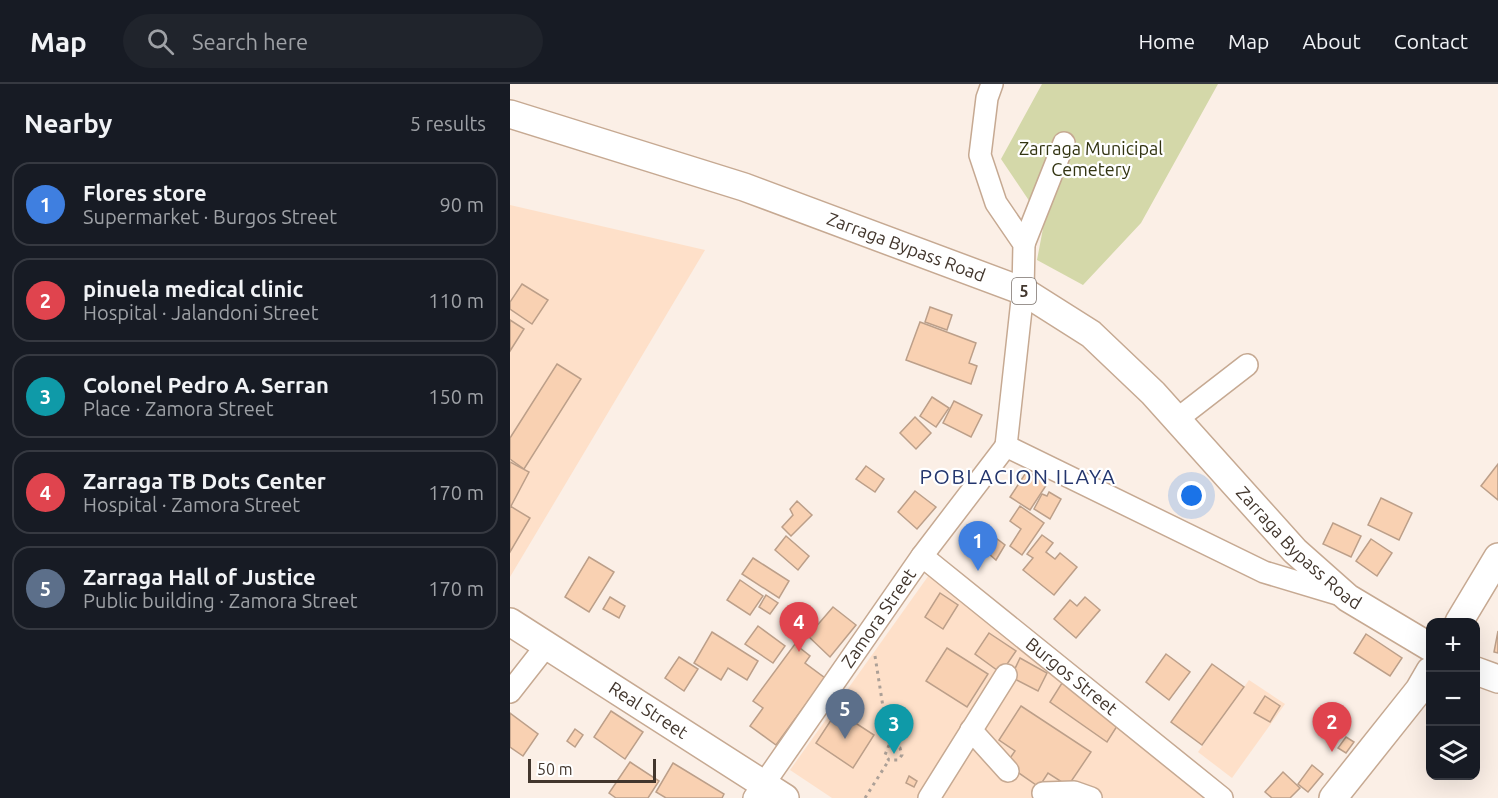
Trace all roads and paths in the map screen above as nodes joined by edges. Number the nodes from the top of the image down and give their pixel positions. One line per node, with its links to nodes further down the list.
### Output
1 (992, 84): 4 (street)
2 (510, 114): 5 (main road, Zarraga Bypass Road / 5)
3 (1064, 142): 4 (street)
4 (1024, 244): 5 (street)
5 (1023, 291): 7 (main road, Zarraga Bypass Road / 5); 8 (street)
6 (1247, 365): 7 (street)
7 (1176, 420): 11 (main road, Zarraga Bypass Road / 5)
8 (1006, 446): 9 (street, Zamora Street); 11 (street)
9 (922, 556): 14 (street, Zamora Street); 31 (street, Burgos Street)
10 (1498, 557): 12 (main road)
11 (1348, 598): 15 (main road, Zarraga Bypass Road / 5)
12 (1461, 618)
13 (510, 622): 16 (main road, Real Street)
14 (871, 629): 23 (path); 26 (street, Zamora Street)
15 (1426, 644)
16 (546, 646): 21 (street); 26 (main road, Real Street)
17 (1430, 672): 32 (main road)
18 (1478, 672): 20 (main road)
19 (1005, 675): 22 (street)
20 (1498, 680)
21 (510, 692)
22 (971, 730): 25 (street); 29 (street)
23 (890, 745): 24 (path); 24 (path)
24 (889, 760): 28 (path)
25 (1008, 771)
26 (768, 793)
27 (1043, 793): 30 (street)
28 (865, 798)
29 (929, 798)
30 (1091, 798)
31 (1222, 798)
32 (1333, 798)

